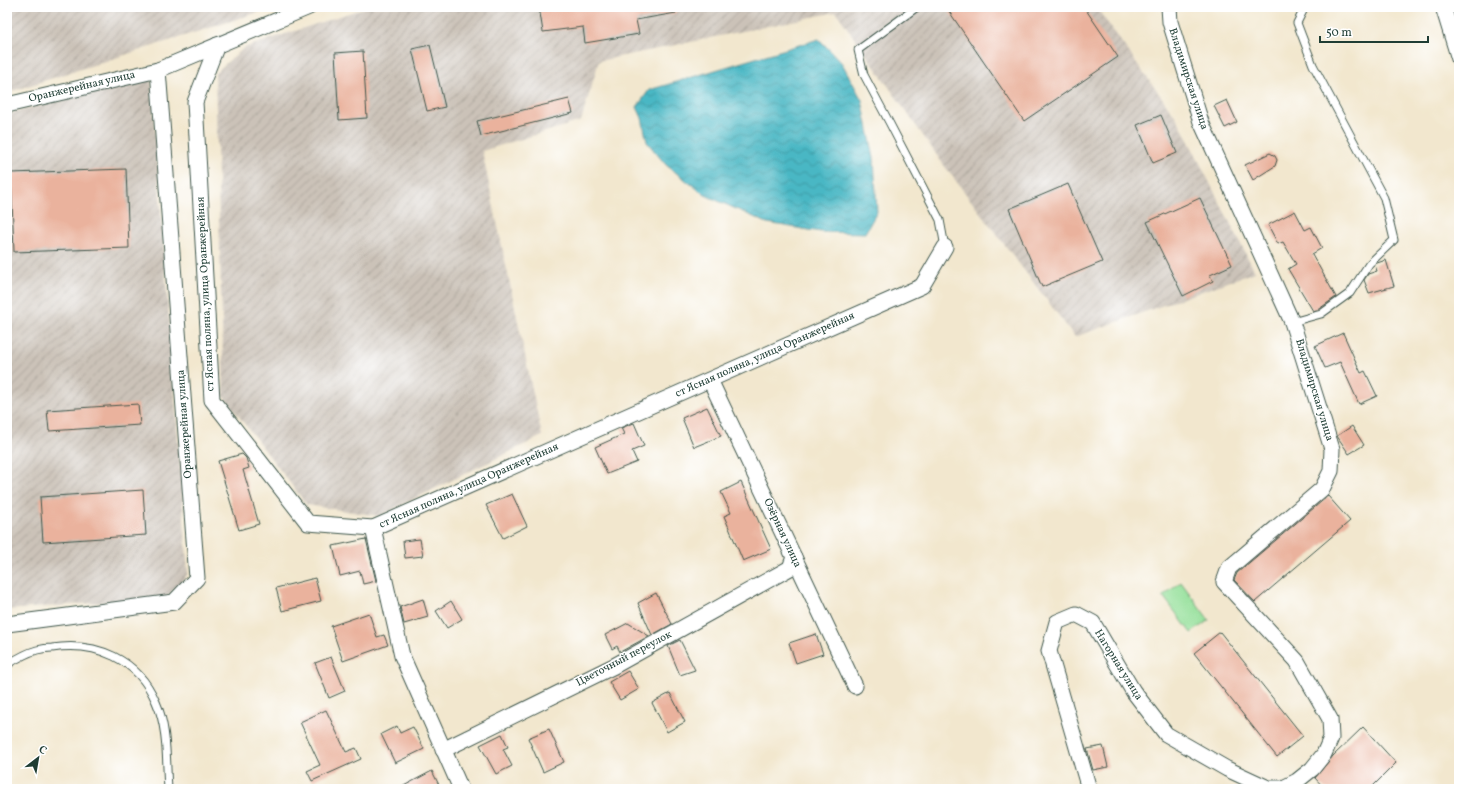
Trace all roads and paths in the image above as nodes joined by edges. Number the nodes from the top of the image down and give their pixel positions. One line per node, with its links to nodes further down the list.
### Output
1 (917, 7): 10 (lane)
2 (1169, 7): 11 (street, Владимирская улица)
3 (1305, 7): 11 (lane)
4 (1443, 7): 7 (street)
5 (306, 8): 6 (street, Оранжерейная улица)
6 (217, 45): 8 (street, Оранжерейная улица); 13 (street, ст Ясная поляна, улица Оранжерейная)
7 (1459, 60)
8 (158, 70): 9 (street, Оранжерейная улица); 15 (street, Оранжерейная улица)
9 (7, 104)
10 (945, 247): 12 (street, ст Ясная поляна, улица Оранжерейная)
11 (1292, 322): 18 (street, Владимирская улица)
12 (710, 380): 13 (street, ст Ясная поляна, улица Оранжерейная); 14 (street, Озёрная улица)
13 (373, 528): 19 (street)
14 (794, 556): 17 (street, Озёрная улица); 19 (street, Цветочный переулок)
15 (7, 624)
16 (7, 665): 21 (lane)
17 (855, 686)
18 (1331, 738): 20 (street, Нагорная улица)
19 (443, 750): 22 (street)
20 (1305, 783): 23 (street, Нагорная улица)
21 (168, 789)
22 (461, 789)
23 (1089, 789)

